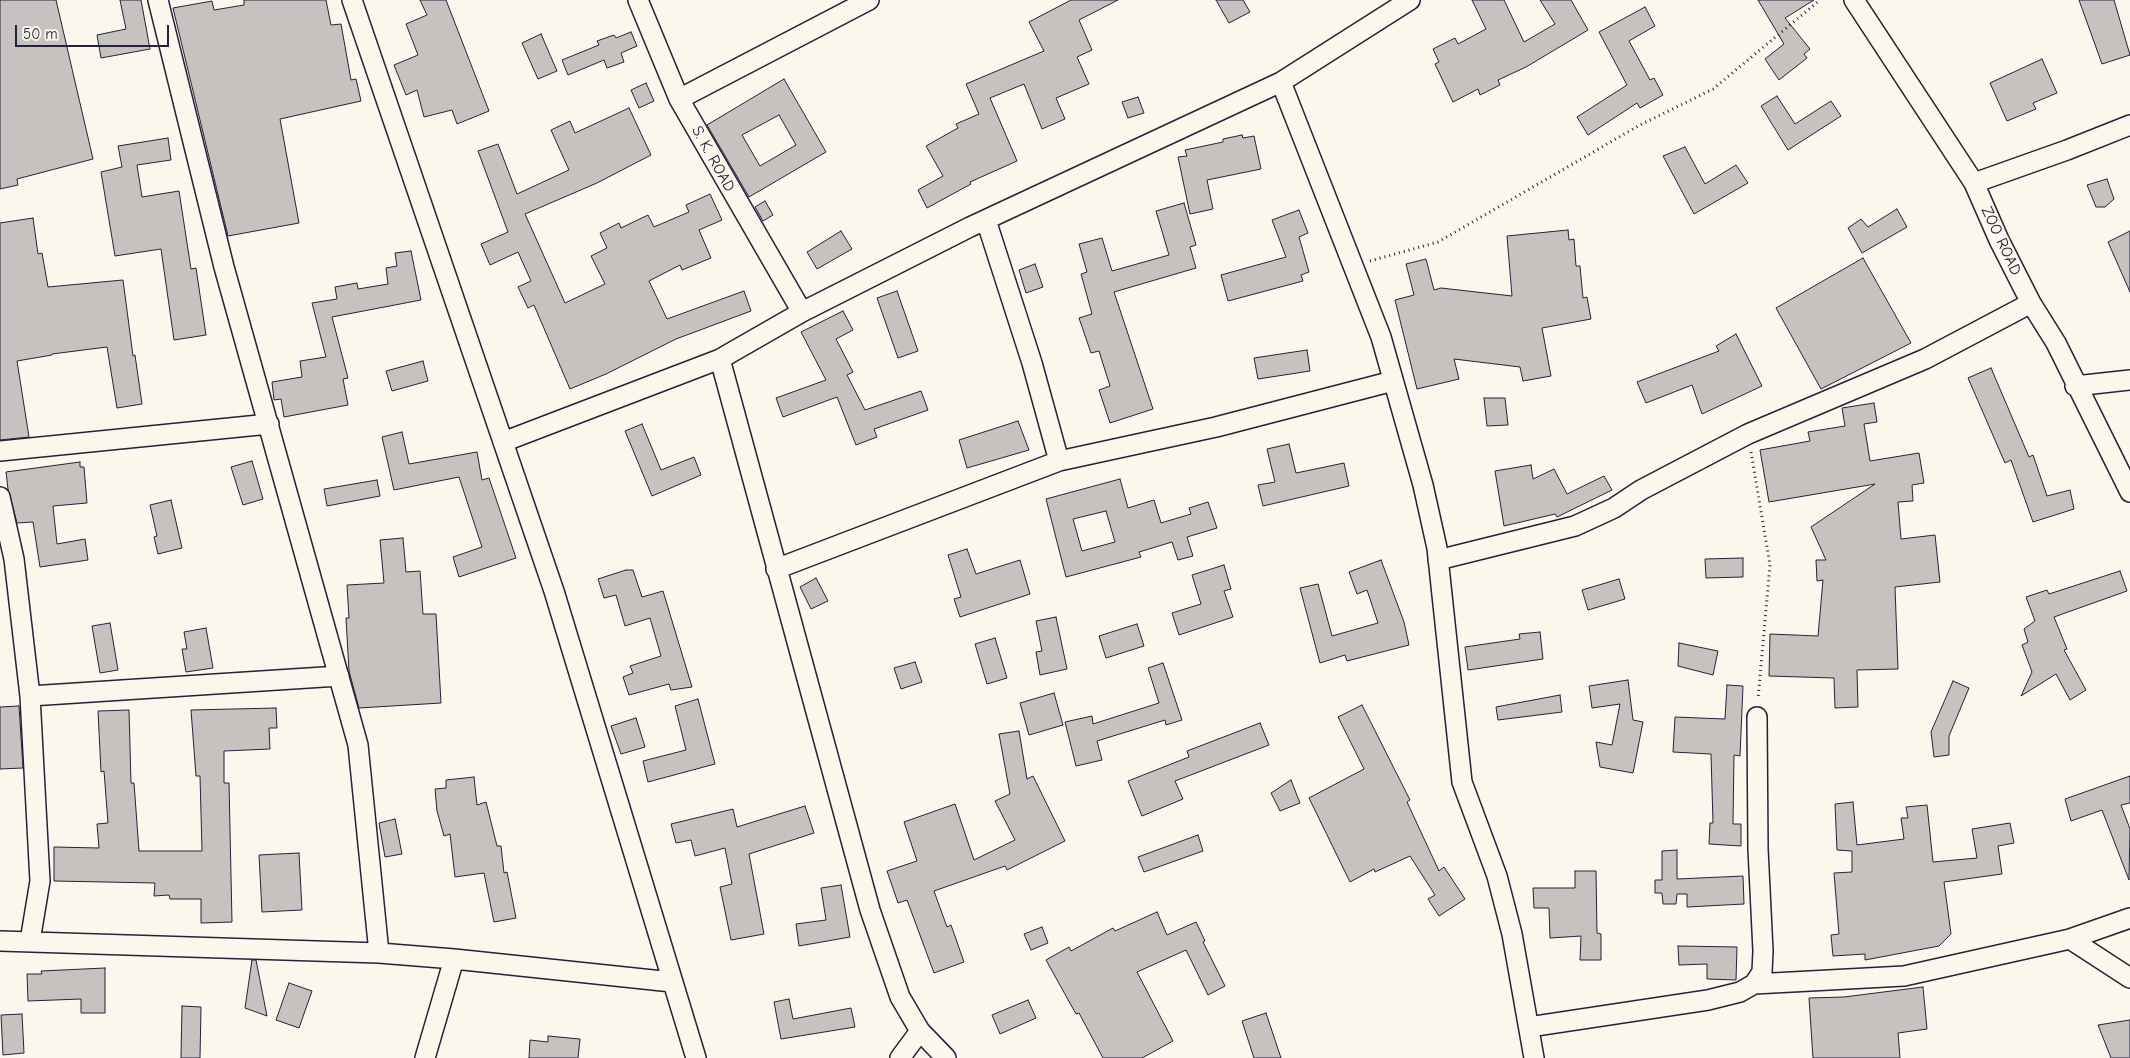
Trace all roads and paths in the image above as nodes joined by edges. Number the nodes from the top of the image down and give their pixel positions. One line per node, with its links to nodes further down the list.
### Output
1 (158, 0): 20 (street)
2 (352, 0): 22 (street)
3 (638, 0): 9 (street, S. K. ROAD)
4 (869, 0): 9 (street)
5 (1410, 0): 8 (street)
6 (1820, 0): 13 (path)
7 (1854, 0): 11 (street, ZOO ROAD)
8 (1281, 82): 12 (street); 13 (street)
9 (679, 99): 15 (street, S. K. ROAD)
10 (2130, 125): 11 (street)
11 (1974, 182): 14 (street, ZOO ROAD)
12 (986, 220): 15 (street); 24 (street)
13 (1353, 266): 18 (street)
14 (2031, 303): 19 (street, ZOO ROAD); 21 (street)
15 (802, 312): 16 (street)
16 (720, 359): 22 (street); 28 (street)
17 (2130, 380): 19 (street)
18 (1394, 381): 24 (street); 27 (street)
19 (2075, 386): 25 (street, ZOO ROAD)
20 (269, 424): 23 (street); 29 (street)
21 (1748, 434): 27 (street); 31 (path)
22 (503, 442): 39 (street)
23 (0, 451)
24 (1058, 461): 28 (street)
25 (2130, 492)
26 (0, 497): 30 (street)
27 (1438, 560): 41 (street)
28 (776, 569): 42 (street)
29 (339, 676): 30 (street); 36 (street)
30 (30, 696): 35 (street)
31 (1756, 717): 40 (street)
32 (2130, 918): 33 (street)
33 (2070, 939): 38 (street); 40 (street)
34 (0, 940): 35 (street)
35 (30, 941): 36 (street)
36 (379, 953): 37 (street)
37 (454, 958): 39 (street); 43 (street)
38 (2130, 978)
39 (672, 982): 44 (street)
40 (1754, 984): 41 (street)
41 (1529, 1027): 47 (street)
42 (920, 1032): 45 (street); 46 (street)
43 (425, 1058)
44 (696, 1058)
45 (900, 1058)
46 (946, 1058)
47 (1534, 1058)

